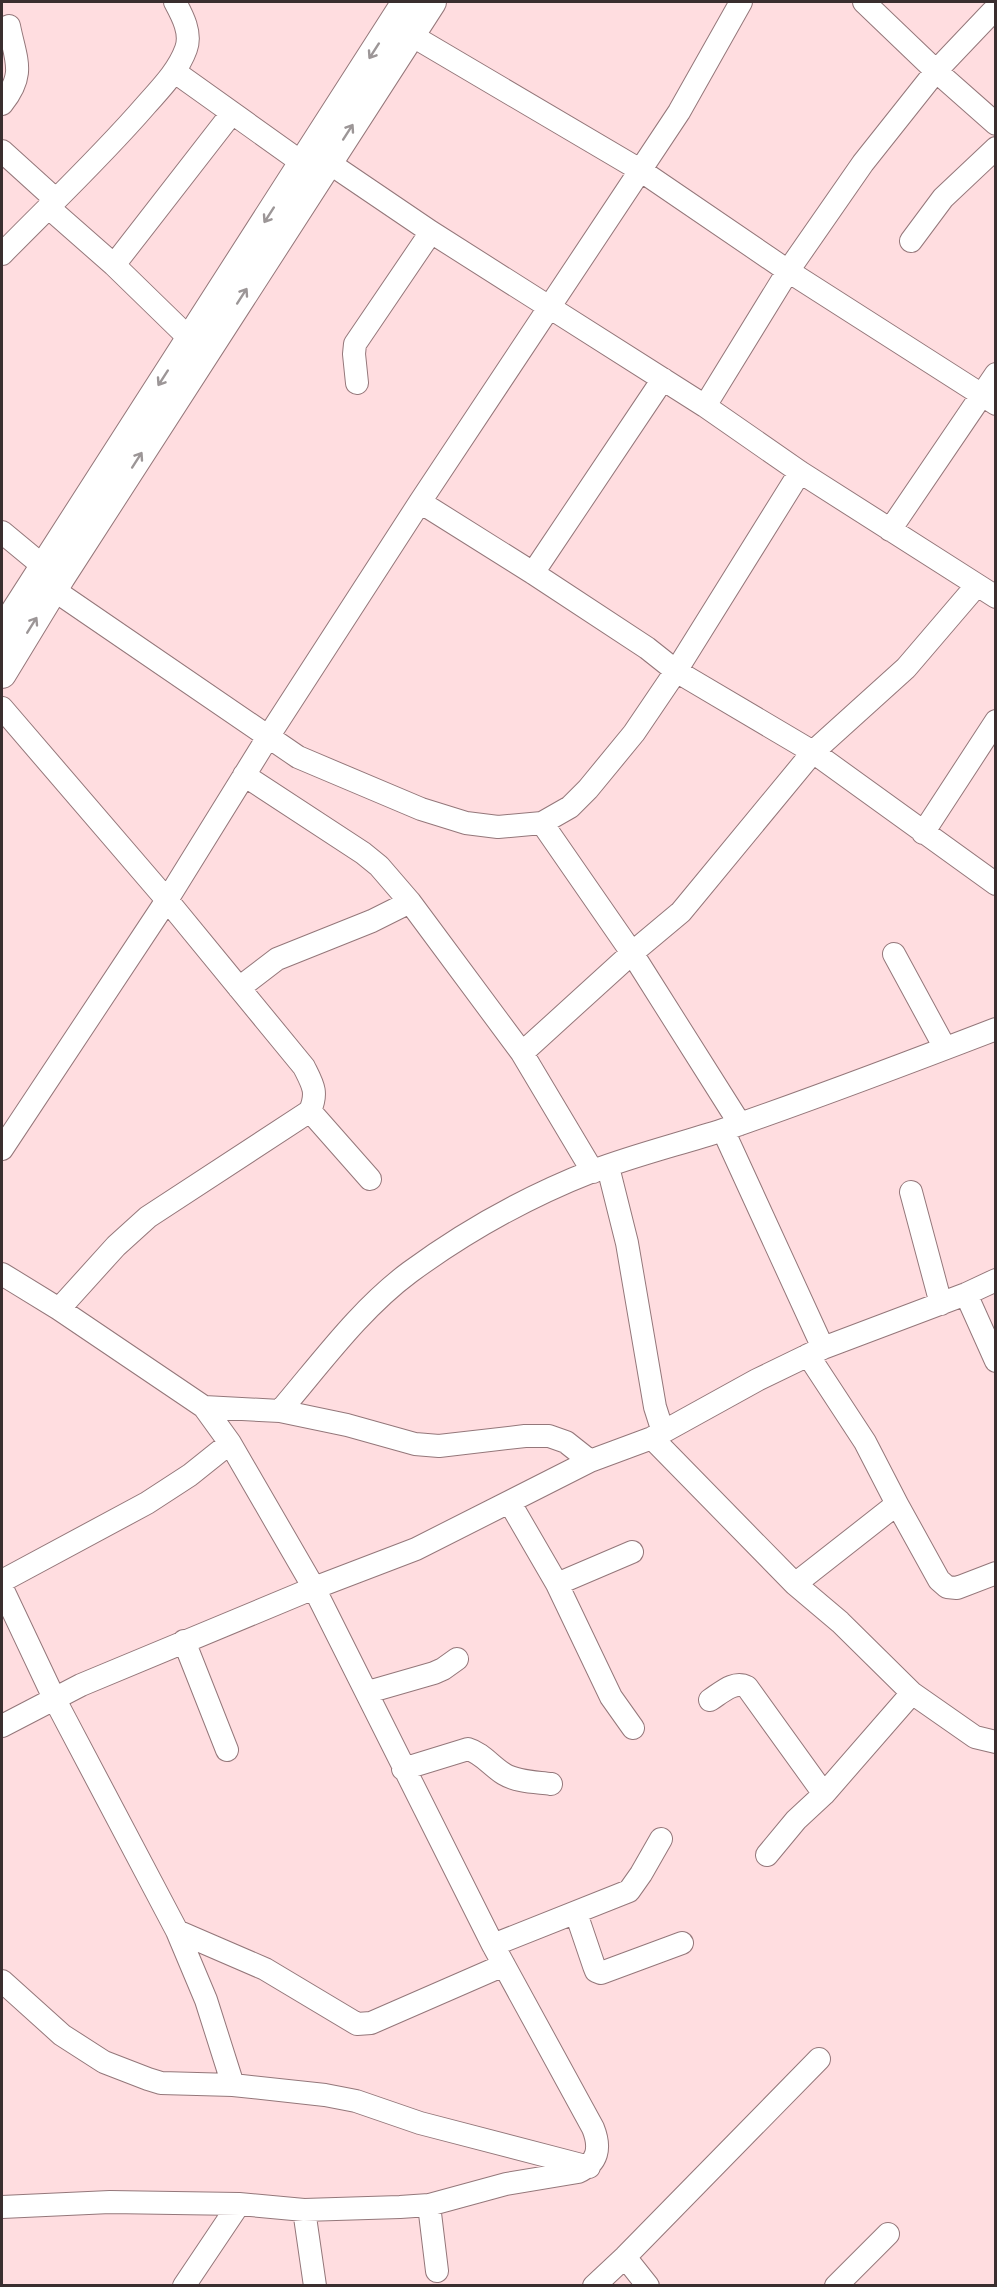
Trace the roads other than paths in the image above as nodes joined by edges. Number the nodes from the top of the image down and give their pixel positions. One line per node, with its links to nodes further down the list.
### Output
1 (175, 2): 10 (street)
2 (406, 2): 16 (main road, one-way to 16)
3 (432, 2): 8 (main road)
4 (741, 2): 17 (street)
5 (864, 2): 9 (street)
6 (992, 12): 9 (street)
7 (9, 26): 11 (street)
8 (411, 35): 16 (main road, one-way to 8); 17 (street)
9 (936, 71): 13 (street); 23 (street)
10 (175, 72): 12 (street); 18 (street)
11 (2, 104)
12 (232, 113): 16 (street); 22 (street)
13 (996, 124)
14 (996, 148): 20 (street)
15 (2, 152): 18 (street)
16 (315, 163): 19 (street); 25 (main road, one-way to 25); 36 (main road, one-way to 16)
17 (640, 170): 23 (street); 24 (street)
18 (51, 203): 21 (street); 22 (street)
19 (431, 232): 24 (street); 28 (street)
20 (911, 241)
21 (2, 254)
22 (114, 265): 25 (street)
23 (788, 271): 29 (street); 30 (street)
24 (549, 306): 27 (street); 32 (street)
25 (189, 338): 36 (main road, one-way to 36)
26 (996, 374): 29 (street)
27 (663, 379): 30 (street); 35 (street)
28 (357, 383)
29 (988, 399): 33 (street)
30 (705, 406): 31 (street)
31 (800, 472): 33 (street); 39 (street)
32 (420, 501): 35 (street); 43 (street)
33 (891, 530): 37 (street)
34 (2, 532): 36 (street)
35 (533, 573): 39 (street)
36 (48, 578): 38 (main road); 40 (main road, one-way to 36); 43 (street)
37 (986, 591): 44 (street)
38 (2, 632)
39 (676, 671): 44 (street); 46 (street)
40 (2, 674)
41 (2, 708): 49 (street)
42 (996, 721): 47 (street)
43 (268, 737): 45 (street); 46 (street)
44 (813, 752): 47 (street); 51 (street)
45 (244, 775): 49 (street); 50 (street)
46 (542, 823): 51 (street)
47 (922, 832): 48 (street)
48 (996, 884)
49 (167, 900): 53 (street); 59 (street)
50 (410, 902): 53 (street); 56 (street)
51 (632, 953): 56 (street); 58 (street)
52 (894, 954): 55 (street)
53 (239, 988): 57 (street)
54 (996, 1029): 55 (street)
55 (945, 1048): 58 (street)
56 (522, 1053): 60 (street)
57 (310, 1111): 61 (street); 67 (street)
58 (731, 1127): 60 (street); 68 (street)
59 (2, 1149)
60 (600, 1169): 71 (street); 72 (street)
61 (370, 1179)
62 (911, 1192): 66 (street)
63 (2, 1274): 67 (street)
64 (996, 1280): 65 (street)
65 (966, 1294): 66 (street); 69 (street)
66 (941, 1304): 68 (street)
67 (59, 1309): 70 (street)
68 (816, 1351): 72 (street); 76 (street)
69 (996, 1361)
70 (204, 1407): 71 (street); 73 (street)
71 (280, 1411): 74 (street)
72 (658, 1435): 74 (street); 81 (street)
73 (230, 1443): 79 (street); 83 (street)
74 (590, 1461): 75 (street)
75 (510, 1503): 80 (street); 83 (street)
76 (897, 1504): 78 (street); 81 (street)
77 (632, 1552): 80 (street)
78 (996, 1573)
79 (2, 1581)
80 (556, 1584): 91 (street)
81 (795, 1584): 87 (street)
82 (2, 1588): 88 (street)
83 (314, 1588): 84 (street); 86 (street)
84 (184, 1641): 88 (street); 93 (street)
85 (457, 1659): 86 (street)
86 (368, 1692): 94 (street)
87 (912, 1693): 92 (street); 96 (street)
88 (54, 1698): 90 (street); 100 (street)
89 (710, 1700): 96 (street)
90 (2, 1726)
91 (633, 1728)
92 (996, 1742)
93 (227, 1750)
94 (403, 1769): 95 (street); 102 (street)
95 (551, 1784)
96 (824, 1794): 98 (street)
97 (661, 1839): 99 (street)
98 (767, 1856)
99 (576, 1913): 101 (street); 102 (street)
100 (177, 1931): 103 (street); 106 (street)
101 (682, 1943)
102 (493, 1945): 103 (street)
103 (504, 1965): 107 (street)
104 (2, 1981): 106 (street)
105 (819, 2059): 113 (street)
106 (232, 2085): 107 (street)
107 (589, 2167): 109 (street)
108 (239, 2204): 110 (street); 111 (street); 115 (street)
109 (429, 2205): 111 (street); 114 (street)
110 (2, 2207)
111 (304, 2210): 116 (street)
112 (888, 2234): 119 (street)
113 (625, 2258): 117 (street); 118 (street)
114 (437, 2271)
115 (184, 2286)
116 (315, 2286)
117 (594, 2286)
118 (648, 2286)
119 (836, 2286)

